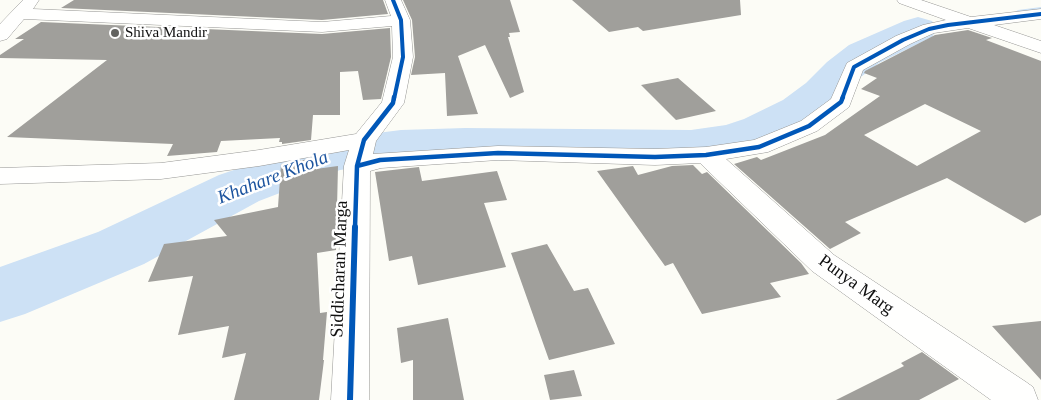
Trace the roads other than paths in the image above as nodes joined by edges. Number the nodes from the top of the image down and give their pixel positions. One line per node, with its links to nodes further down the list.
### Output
1 (32, 0): 4 (street)
2 (393, 0): 6 (street)
3 (905, 0): 7 (street)
4 (18, 14): 6 (street); 8 (street)
5 (1041, 14): 7 (street)
6 (401, 20): 10 (street)
7 (960, 20): 9 (street); 11 (street)
8 (0, 35)
9 (1041, 47)
10 (360, 154): 11 (street); 12 (street); 14 (street, Siddicharan Marga)
11 (706, 155): 13 (street, Punya Marg)
12 (0, 176)
13 (1010, 398)
14 (350, 400)

